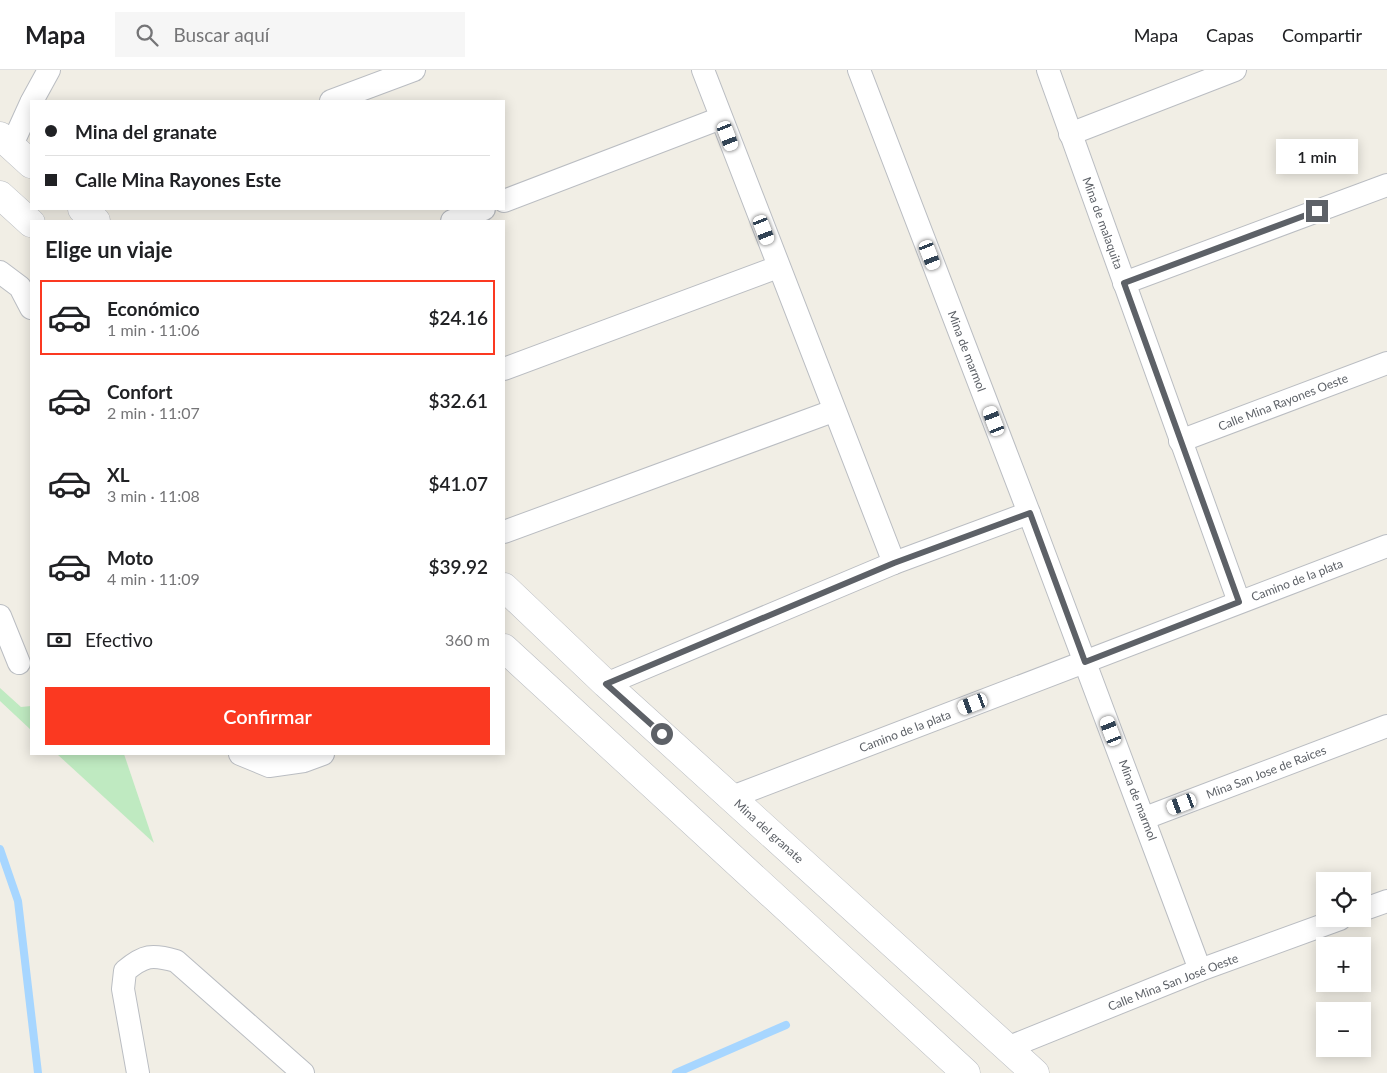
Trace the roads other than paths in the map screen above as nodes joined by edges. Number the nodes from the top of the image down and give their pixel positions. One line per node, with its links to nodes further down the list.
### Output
1 (49, 70): 7 (street)
2 (414, 70): 8 (street)
3 (703, 70): 10 (street)
4 (859, 70): 29 (street, Mina de marmol)
5 (1048, 70): 11 (street, Mina de malaquita)
6 (1235, 70): 11 (street)
7 (33, 100)
8 (334, 100)
9 (30, 107): 12 (street)
10 (721, 118): 15 (street); 21 (street)
11 (1070, 134): 23 (street, Mina de malaquita)
12 (14, 149)
13 (1387, 185): 23 (street)
14 (0, 196): 20 (street)
15 (505, 201)
16 (83, 210): 18 (street)
17 (481, 210): 19 (street)
18 (95, 220)
19 (455, 220)
20 (30, 223)
21 (778, 267): 26 (street); 27 (street)
22 (0, 272): 24 (street)
23 (1124, 283): 28 (street, Mina de malaquita)
24 (30, 306)
25 (1387, 363): 28 (street, Calle Mina Rayones Oeste)
26 (505, 369)
27 (833, 411): 30 (street); 32 (street)
28 (1180, 441): 34 (street, Mina de malaquita)
29 (1030, 513): 32 (street); 37 (street, Mina de marmol)
30 (505, 532)
31 (1387, 546): 34 (street, Camino de la plata)
32 (894, 563): 39 (street)
33 (505, 588): 39 (street, Mina del granate)
34 (1239, 602): 37 (street, Camino de la plata)
35 (0, 616): 38 (street)
36 (505, 649): 52 (street)
37 (1085, 662): 43 (street, Camino de la plata); 44 (street, Mina de marmol)
38 (19, 663)
39 (606, 684): 43 (street, Mina del granate)
40 (1387, 726): 44 (street, Mina San Jose de Raices)
41 (242, 755): 42 (street)
42 (321, 755)
43 (732, 797): 49 (street, Mina del granate)
44 (1145, 818): 48 (street, Mina de marmol)
45 (1387, 901): 46 (street)
46 (1371, 907)
47 (1318, 927): 48 (street, Calle Mina San José Oeste)
48 (1200, 970): 49 (street, Calle Mina San José Oeste)
49 (1007, 1048): 53 (street, Mina del granate)
50 (138, 1073): 51 (street)
51 (302, 1073)
52 (966, 1073)
53 (1035, 1073)

